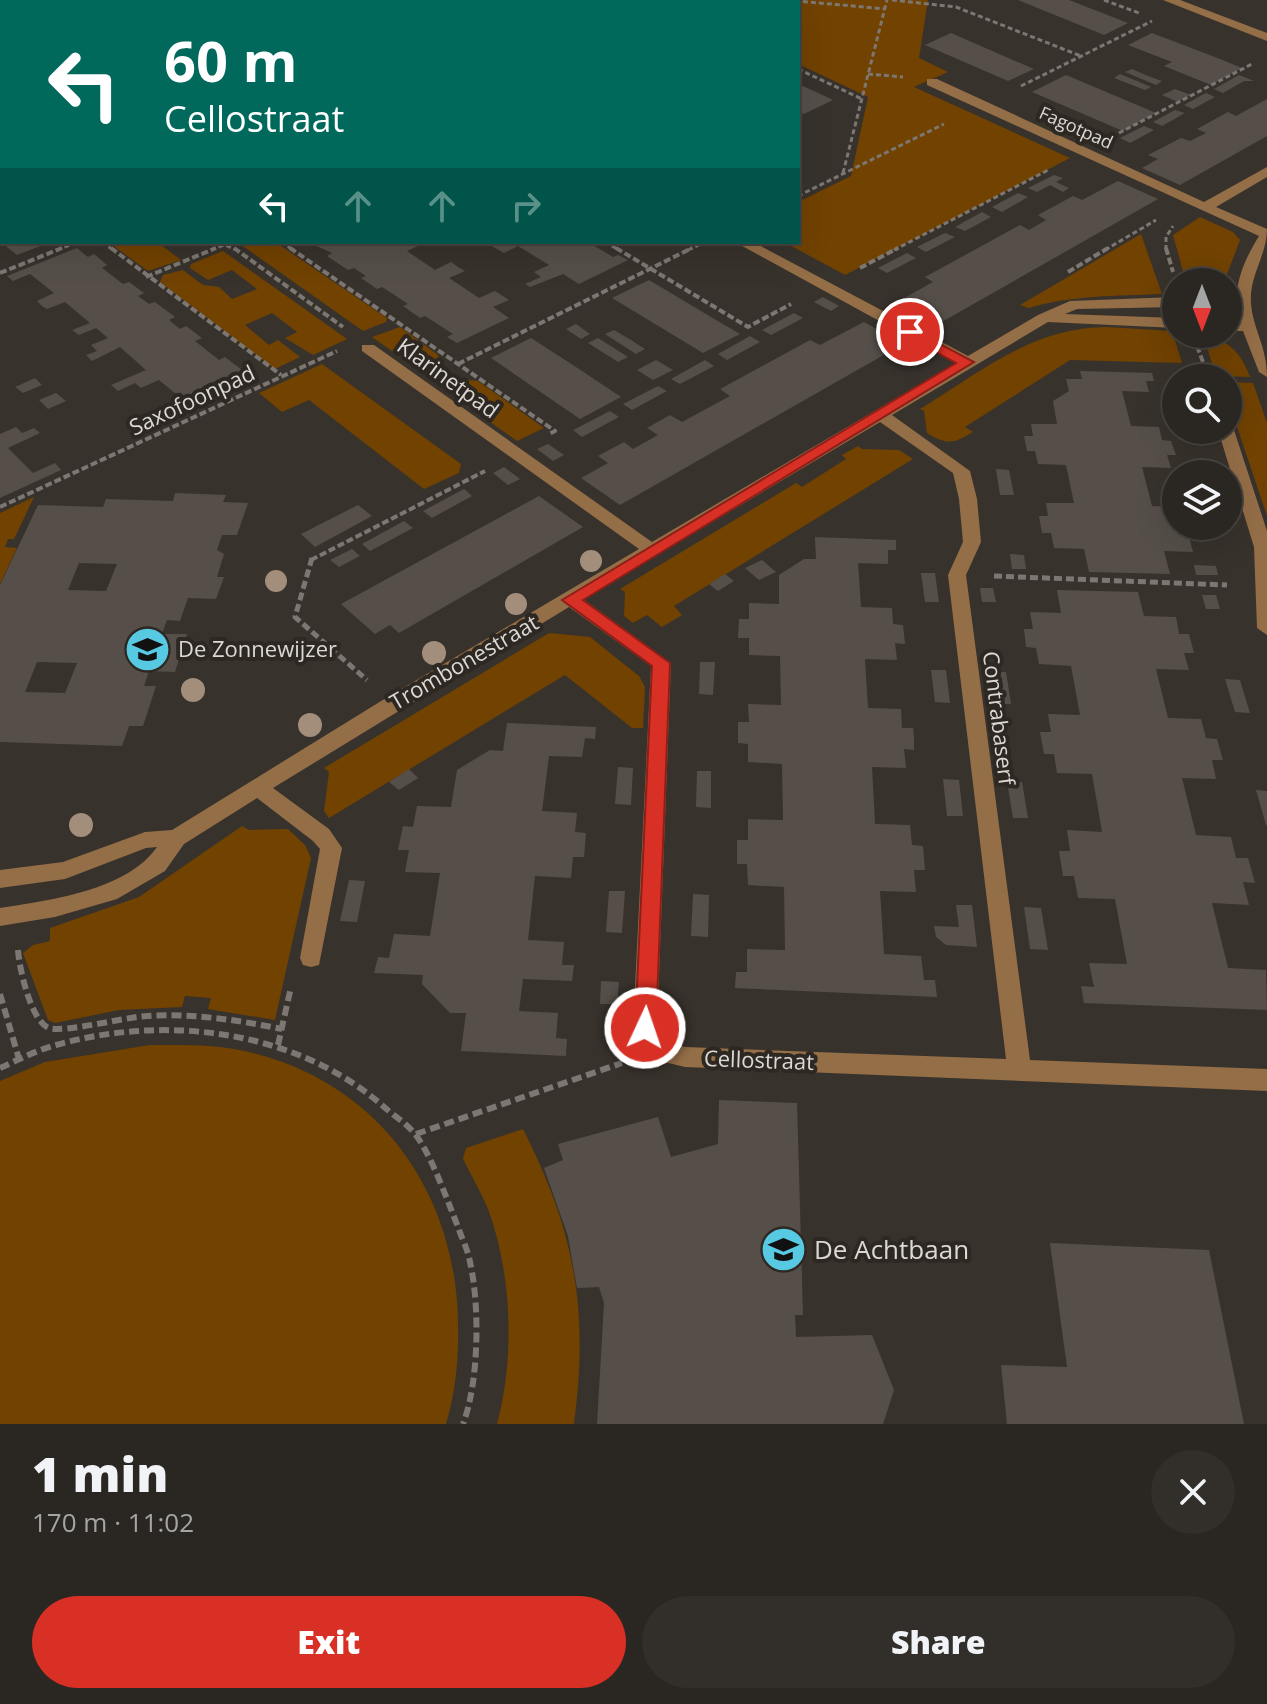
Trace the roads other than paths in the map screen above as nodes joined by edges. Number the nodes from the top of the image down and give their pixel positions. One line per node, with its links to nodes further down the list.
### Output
1 (1169, 0): 2 (street)
2 (1267, 37)
3 (932, 82): 5 (street, Fagotpad)
4 (1267, 171): 5 (street)
5 (1205, 208): 6 (street, Fagotpad)
6 (1267, 234): 8 (street)
7 (746, 244): 16 (street)
8 (1242, 277)
9 (1162, 302): 11 (street, Trombonestraat)
10 (1242, 312): 14 (street)
11 (1043, 318): 12 (street); 16 (street, Trombonestraat)
12 (1162, 322)
13 (1242, 327): 14 (street)
14 (1248, 327): 17 (street)
15 (363, 345): 20 (street, Klarinetpad)
16 (967, 362): 18 (street, Trombonestraat)
17 (1267, 372)
18 (882, 415): 20 (street, Trombonestraat); 29 (street, Contrabaserf)
19 (1230, 444): 21 (street)
20 (653, 551): 22 (street, Trombonestraat)
21 (1267, 587): 23 (street)
22 (571, 600): 24 (street, Trombonestraat); 29 (street, Cellostraat)
23 (1267, 628)
24 (259, 788): 25 (street, Trombonestraat); 28 (street)
25 (176, 838): 26 (street, Trombonestraat); 27 (street, Trombonestraat)
26 (0, 879)
27 (0, 917)
28 (311, 958)
29 (1019, 1071): 30 (street, Cellostraat)
30 (1267, 1080)

